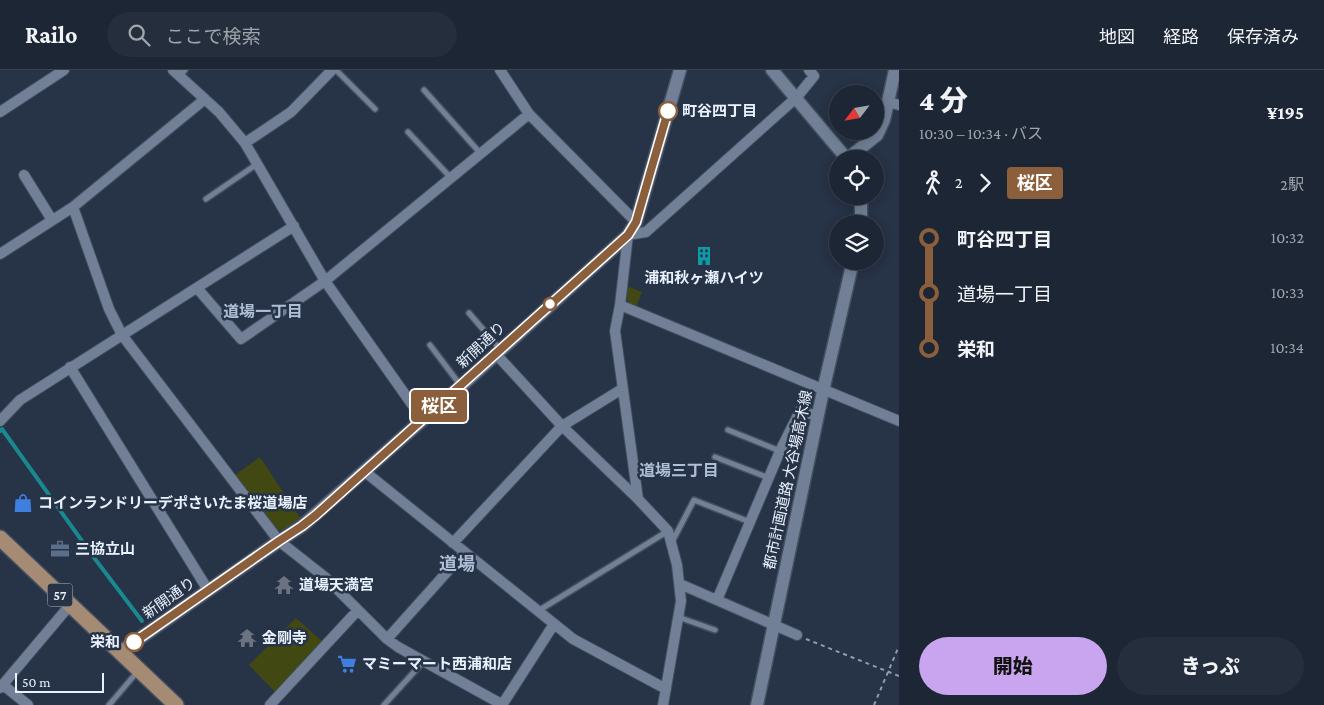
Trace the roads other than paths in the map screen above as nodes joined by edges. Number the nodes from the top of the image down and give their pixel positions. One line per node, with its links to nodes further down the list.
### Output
1 (64, 70): 15 (street)
2 (332, 70): 18 (street)
3 (336, 70): 14 (lane)
4 (500, 70): 16 (street)
5 (680, 70): 28 (street, 新開通り)
6 (772, 70): 11 (street)
7 (895, 70): 13 (street)
8 (179, 72): 12 (street)
9 (814, 72): 11 (street)
10 (424, 90): 21 (lane)
11 (796, 97): 19 (street); 30 (street)
12 (205, 100): 18 (street); 26 (street)
13 (893, 104): 20 (street)
14 (375, 109)
15 (0, 112)
16 (529, 114): 21 (street); 28 (street)
17 (408, 132): 24 (lane)
18 (245, 143): 22 (street)
19 (840, 150)
20 (858, 150)
21 (481, 154): 24 (street)
22 (257, 164): 25 (lane); 29 (street)
23 (24, 176): 27 (street)
24 (452, 179): 33 (street)
25 (206, 199)
26 (73, 207): 27 (street); 37 (street)
27 (52, 220): 31 (street)
28 (636, 222): 30 (street, 新開通り)
29 (294, 226): 33 (street); 34 (street)
30 (628, 235): 35 (street); 39 (street, 新開通り)
31 (0, 254)
32 (851, 270): 43 (street, 都市計画道路 大谷場高木線)
33 (325, 281): 34 (street); 45 (street)
34 (197, 288): 37 (street)
35 (620, 305): 42 (street); 43 (street)
36 (469, 313): 39 (lane)
37 (122, 335): 40 (street); 58 (street)
38 (430, 345): 41 (lane)
39 (497, 351): 41 (street, 新開通り); 48 (street)
40 (70, 368): 46 (street); 63 (street)
41 (461, 386): 45 (street, 新開通り)
42 (622, 389): 48 (street); 54 (street)
43 (824, 391): 44 (street, 都市計画道路 大谷場高木線); 47 (street)
44 (818, 416): 50 (street); 70 (street, 都市計画道路 大谷場高木線)
45 (423, 420): 52 (street, 新開通り)
46 (0, 421)
47 (899, 421)
48 (562, 426): 54 (street); 59 (street)
49 (728, 430): 50 (lane)
50 (780, 451): 53 (street)
51 (715, 457): 53 (lane)
52 (364, 471): 58 (street, 新開通り); 59 (street)
53 (769, 478): 55 (street)
54 (638, 499): 56 (street)
55 (750, 522): 60 (lane); 64 (street)
56 (668, 530): 60 (street); 67 (lane)
57 (0, 538): 65 (main road, 57)
58 (279, 541): 63 (street, 新開通り); 66 (street)
59 (453, 543): 61 (street)
60 (672, 543): 62 (street)
61 (464, 553): 67 (street); 73 (street)
62 (680, 584): 64 (street); 68 (street)
63 (208, 590): 74 (street, 新開通り)
64 (717, 600): 70 (street)
65 (70, 605): 74 (main road, 57); 77 (street)
66 (358, 610): 73 (street); 82 (street)
67 (538, 611): 69 (street)
68 (678, 617): 71 (lane); 78 (street)
69 (554, 624): 78 (street); 84 (street)
70 (774, 625): 72 (street); 86 (street, 都市計画道路 大谷場高木線)
71 (715, 630)
72 (797, 635)
73 (387, 639): 75 (street)
74 (120, 652): 76 (main road, 57)
75 (425, 661): 83 (lane); 84 (street)
76 (139, 670): 80 (lane); 81 (main road, 57)
77 (1, 687): 79 (street)
78 (666, 689): 85 (street)
79 (28, 705)
80 (109, 705)
81 (176, 705)
82 (270, 705)
83 (384, 705)
84 (502, 705)
85 (663, 705)
86 (757, 705)

